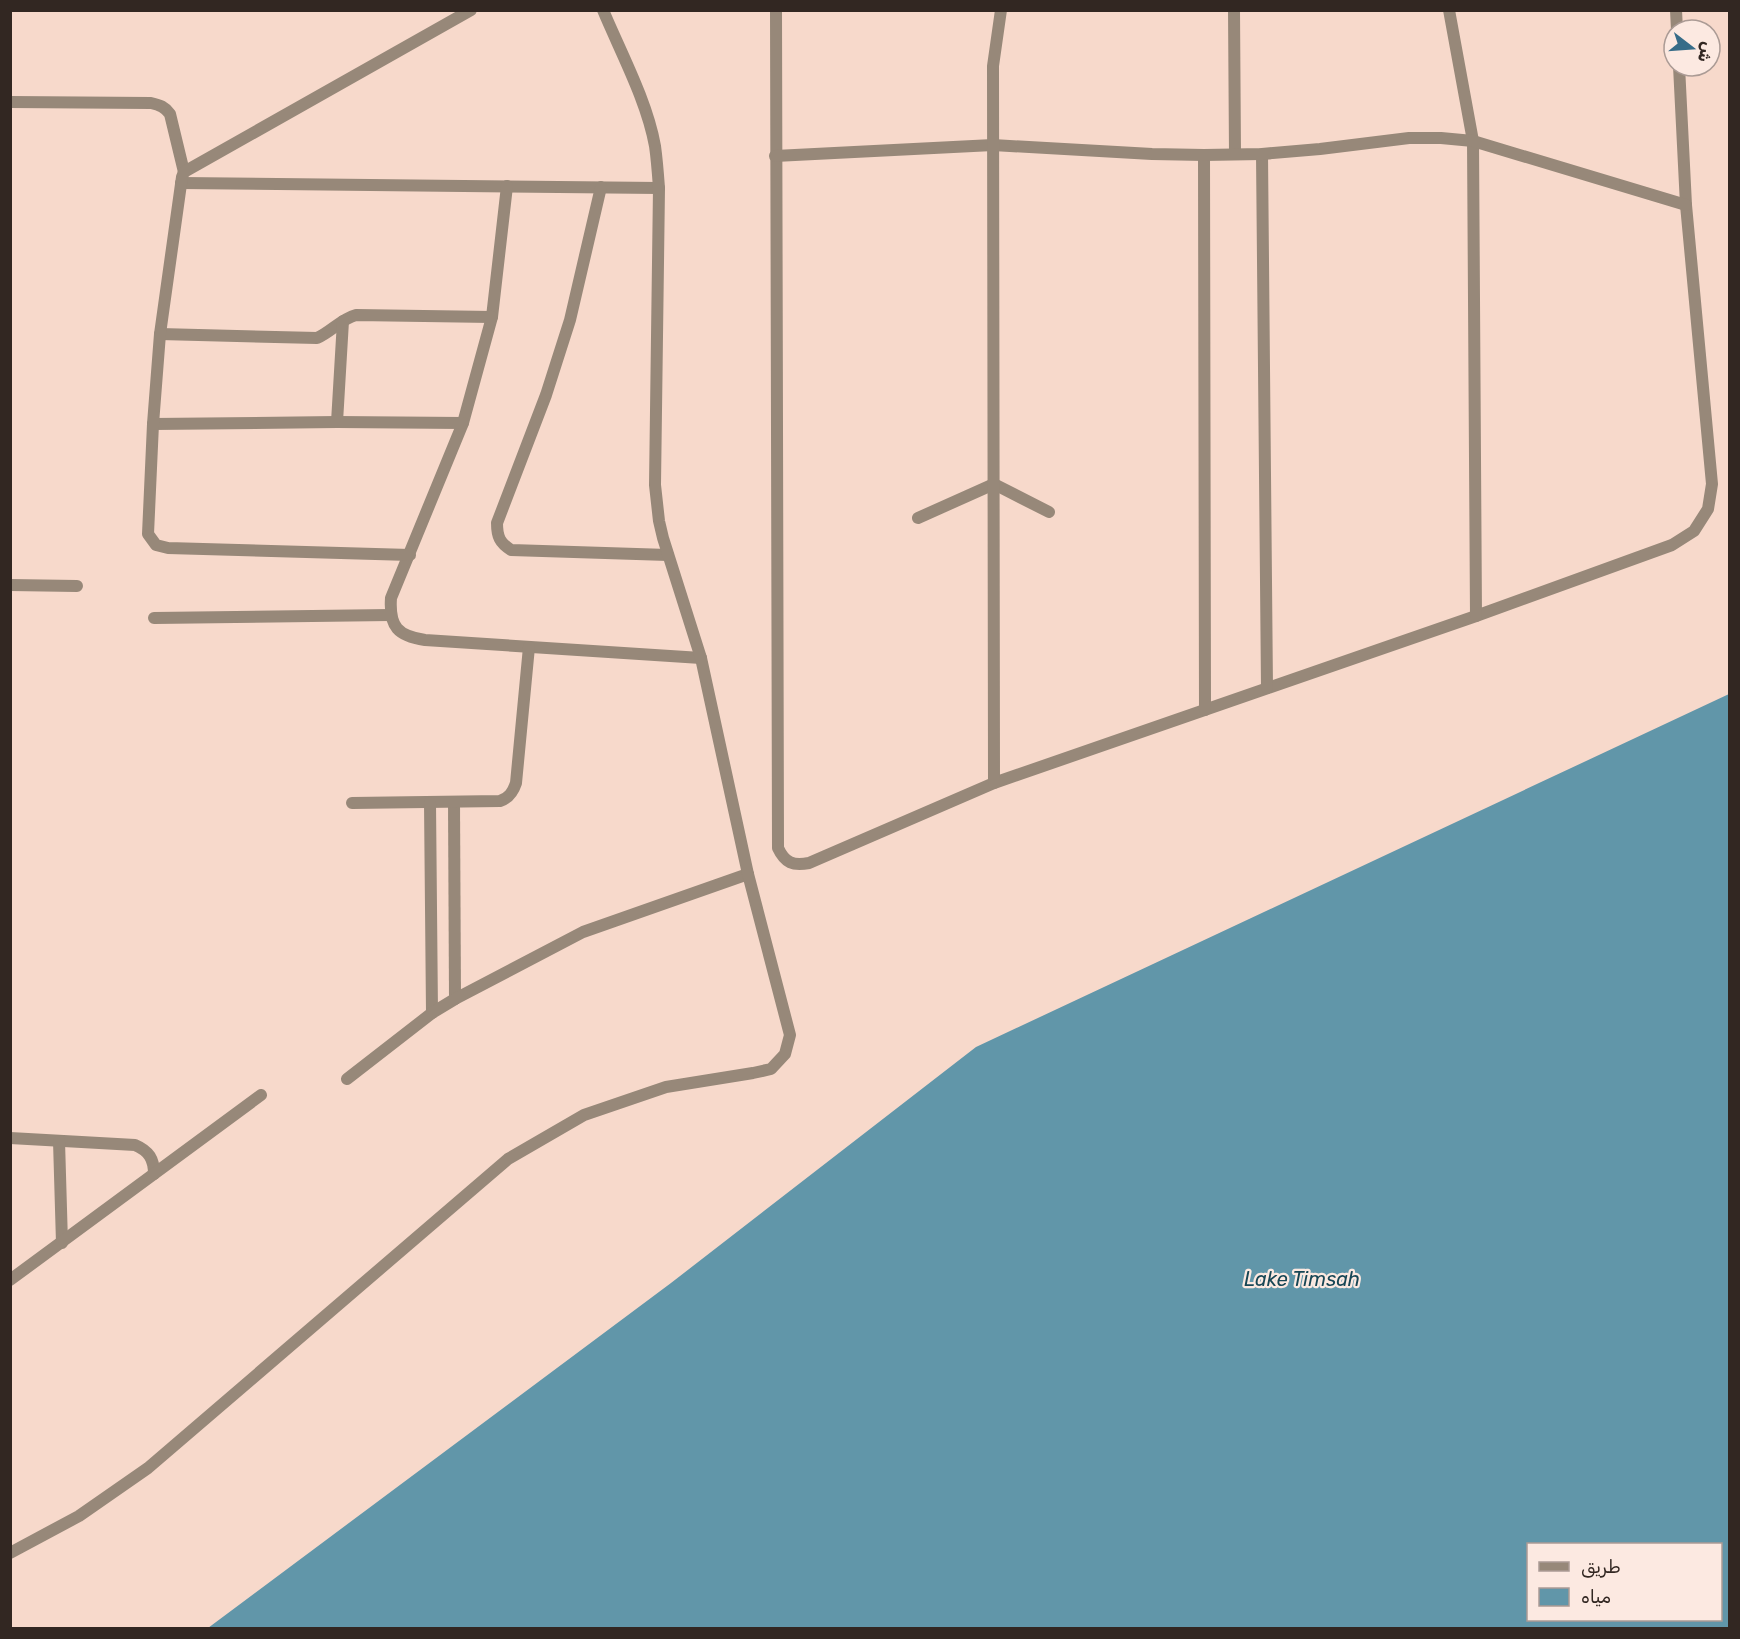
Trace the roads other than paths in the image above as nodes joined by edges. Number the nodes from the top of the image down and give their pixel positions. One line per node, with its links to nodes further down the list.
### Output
1 (471, 10): 15 (street)
2 (603, 10): 18 (street)
3 (776, 10): 14 (street)
4 (1001, 10): 10 (street)
5 (1234, 10): 11 (street)
6 (1449, 10): 9 (street)
7 (1680, 78): 19 (street)
8 (10, 102): 15 (street)
9 (1473, 141): 12 (street); 19 (street); 34 (street)
10 (993, 145): 13 (street); 14 (street); 26 (street)
11 (1235, 154): 12 (street); 13 (street)
12 (1262, 154): 38 (street)
13 (1204, 155): 39 (street)
14 (775, 156): 40 (street)
15 (183, 177): 16 (street); 22 (street)
16 (507, 186): 17 (street); 20 (street)
17 (601, 187): 18 (street); 30 (street)
18 (659, 188): 30 (street)
19 (1686, 205): 34 (street)
20 (492, 317): 21 (street); 24 (street)
21 (343, 321): 22 (street); 23 (street)
22 (160, 334): 25 (street)
23 (337, 422): 24 (street); 25 (street)
24 (463, 423): 29 (street)
25 (153, 424): 29 (street)
26 (994, 484): 27 (street); 28 (street); 40 (street)
27 (1049, 512)
28 (918, 518)
29 (410, 555): 33 (street)
30 (668, 555): 37 (street)
31 (10, 585): 32 (street)
32 (77, 586)
33 (390, 615): 35 (street); 36 (street)
34 (1476, 616): 38 (street)
35 (154, 618)
36 (529, 647): 37 (street); 41 (street)
37 (701, 658): 44 (street)
38 (1267, 688): 39 (street)
39 (1205, 710): 40 (street)
40 (994, 783)
41 (454, 802): 43 (street); 45 (street)
42 (352, 803): 43 (street)
43 (430, 803): 46 (street)
44 (748, 874): 47 (street); 56 (street)
45 (454, 906): 46 (street); 47 (street)
46 (431, 907): 48 (street)
47 (455, 999): 48 (street)
48 (432, 1013): 49 (street)
49 (347, 1079)
50 (261, 1095): 53 (street)
51 (10, 1138): 52 (street)
52 (59, 1141): 53 (street); 54 (street)
53 (154, 1174): 54 (street)
54 (63, 1243): 55 (street)
55 (10, 1280)
56 (10, 1553)

